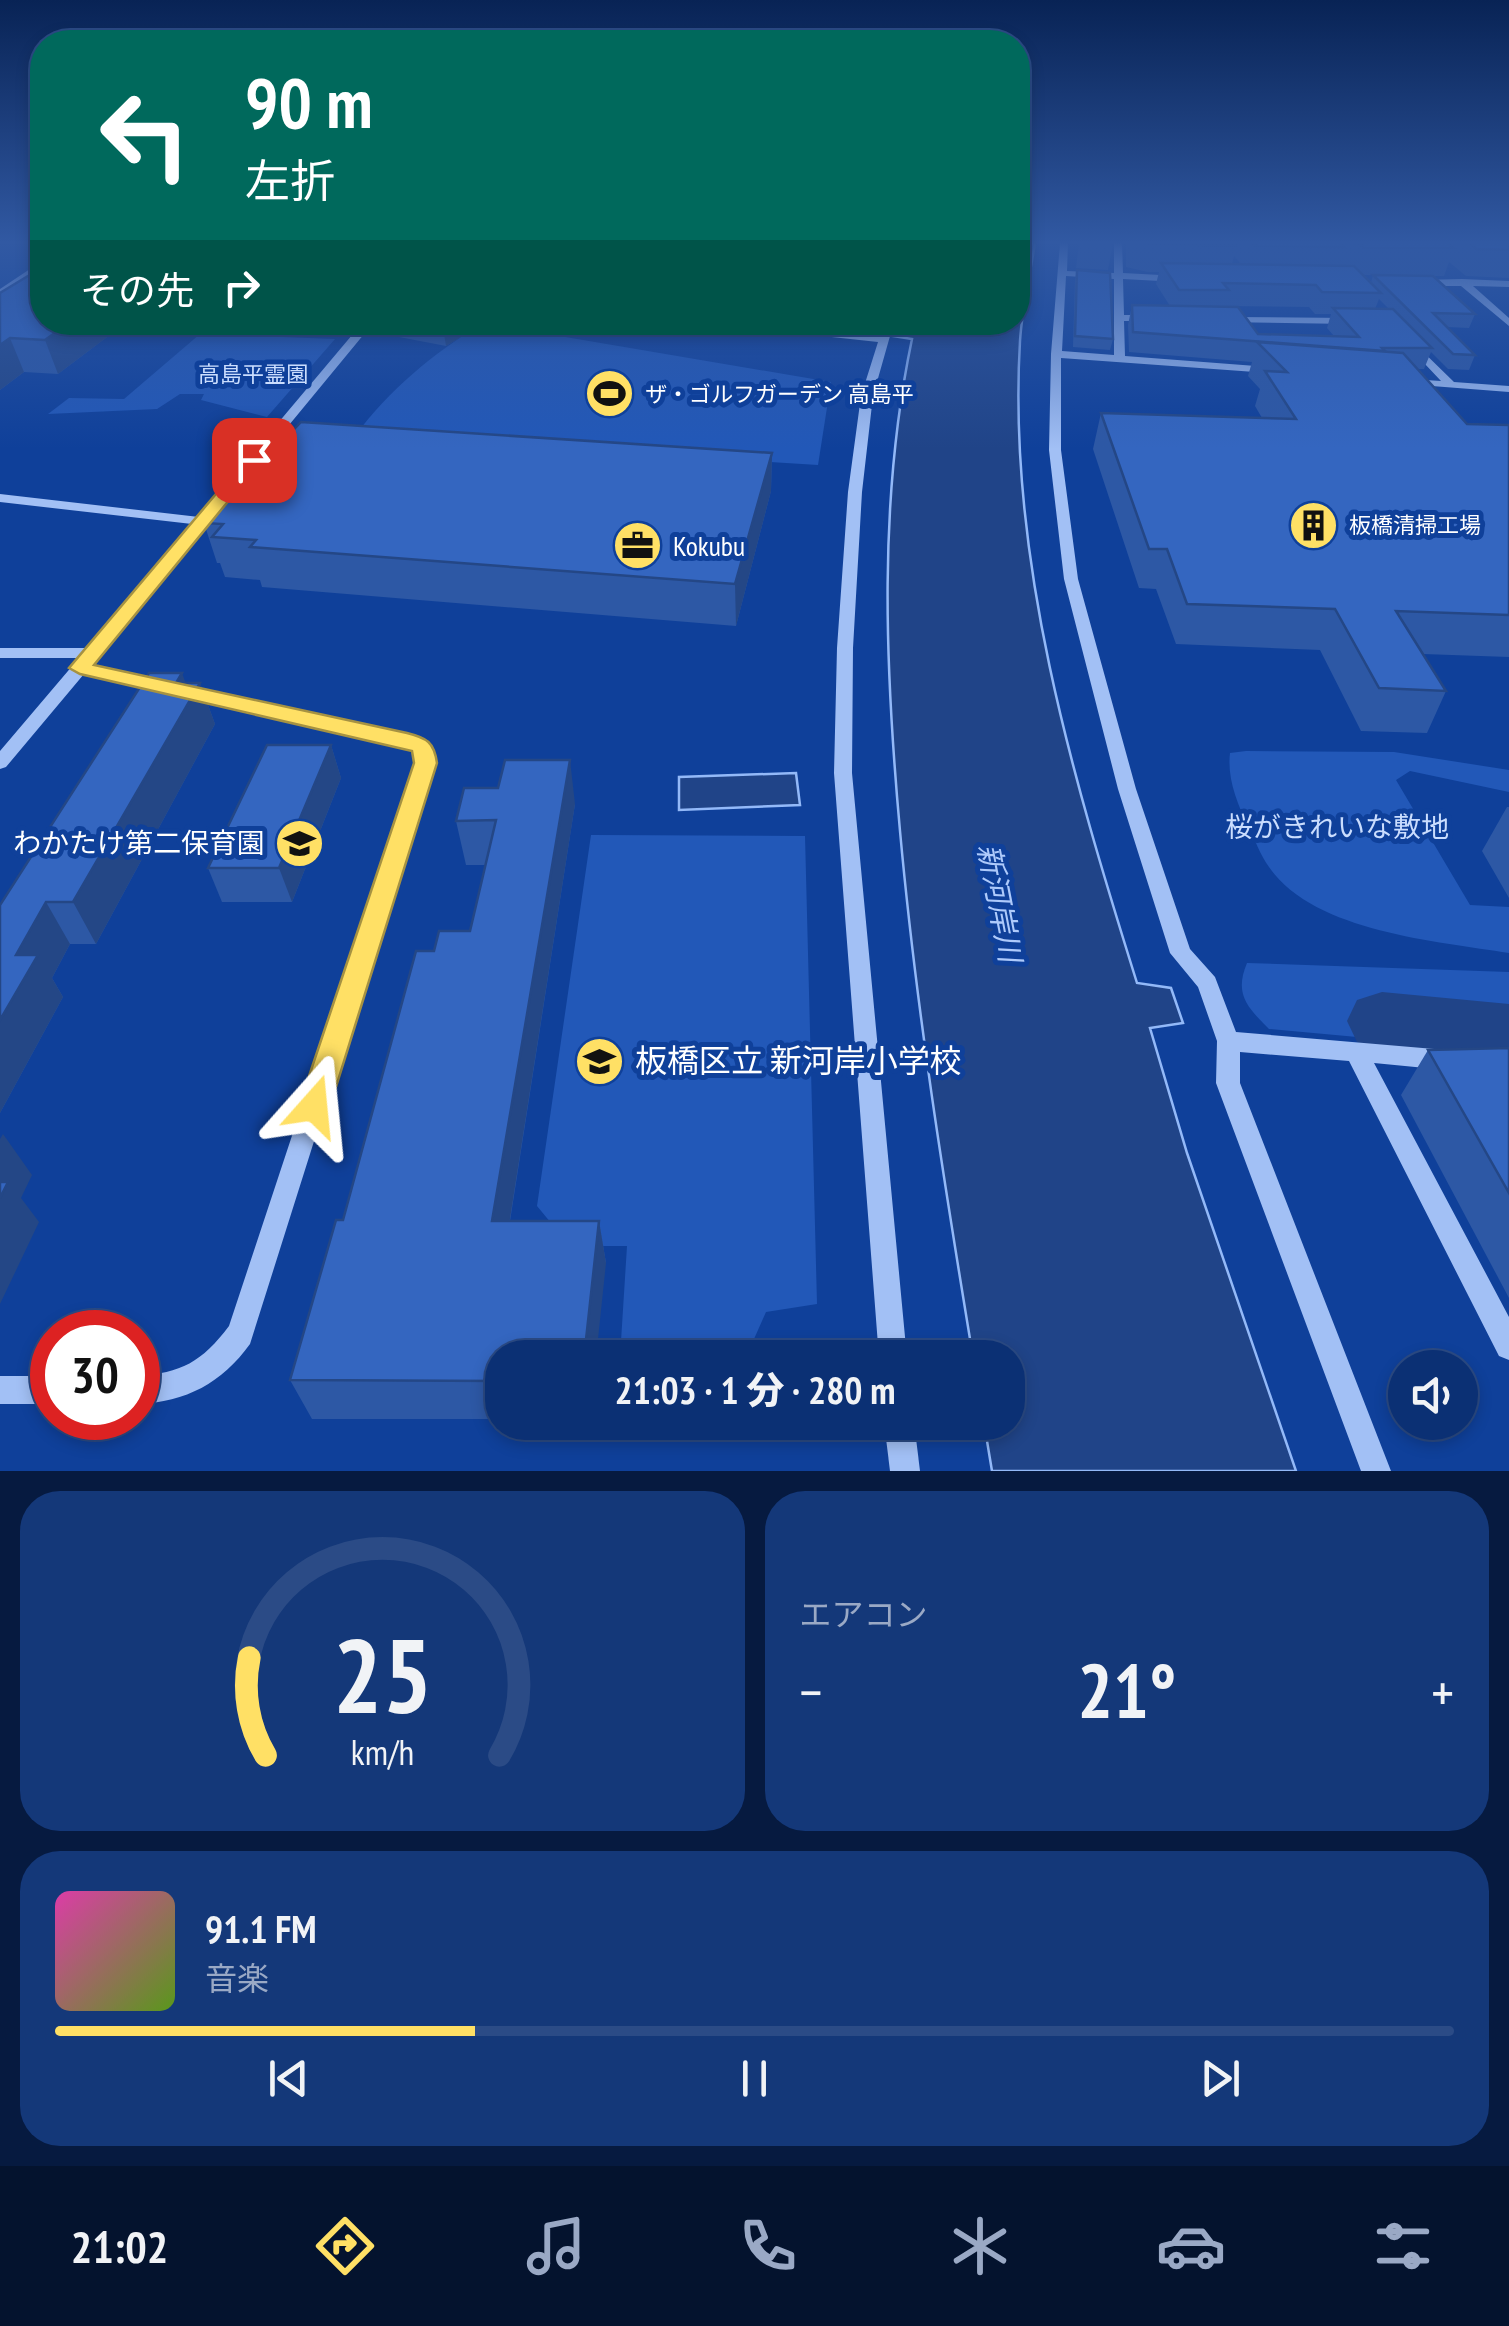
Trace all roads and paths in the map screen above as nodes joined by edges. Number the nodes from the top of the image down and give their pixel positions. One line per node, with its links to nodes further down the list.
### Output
1 (1058, 312): 10 (street)
2 (1120, 312): 3 (street)
3 (1120, 318): 4 (street); 11 (street)
4 (1158, 318)
5 (1216, 320): 6 (street)
6 (1372, 322)
7 (1403, 334): 14 (street)
8 (358, 335): 17 (street)
9 (885, 335): 24 (street)
10 (1056, 354): 11 (street); 21 (street)
11 (1120, 359): 12 (street)
12 (1277, 371)
13 (1393, 380): 14 (street)
14 (1450, 385): 15 (street)
15 (1509, 389)
16 (0, 498): 17 (street)
17 (202, 521): 19 (street)
18 (0, 653): 19 (street)
19 (86, 660): 20 (street); 26 (street)
20 (0, 763)
21 (1228, 1041): 22 (street); 31 (street)
22 (1356, 1052): 23 (street); 25 (street)
23 (1471, 1062)
24 (891, 1340)
25 (1509, 1346)
26 (160, 1388)
27 (0, 1390): 28 (street)
28 (30, 1390)
29 (901, 1440): 30 (street)
30 (905, 1471)
31 (1376, 1471)

